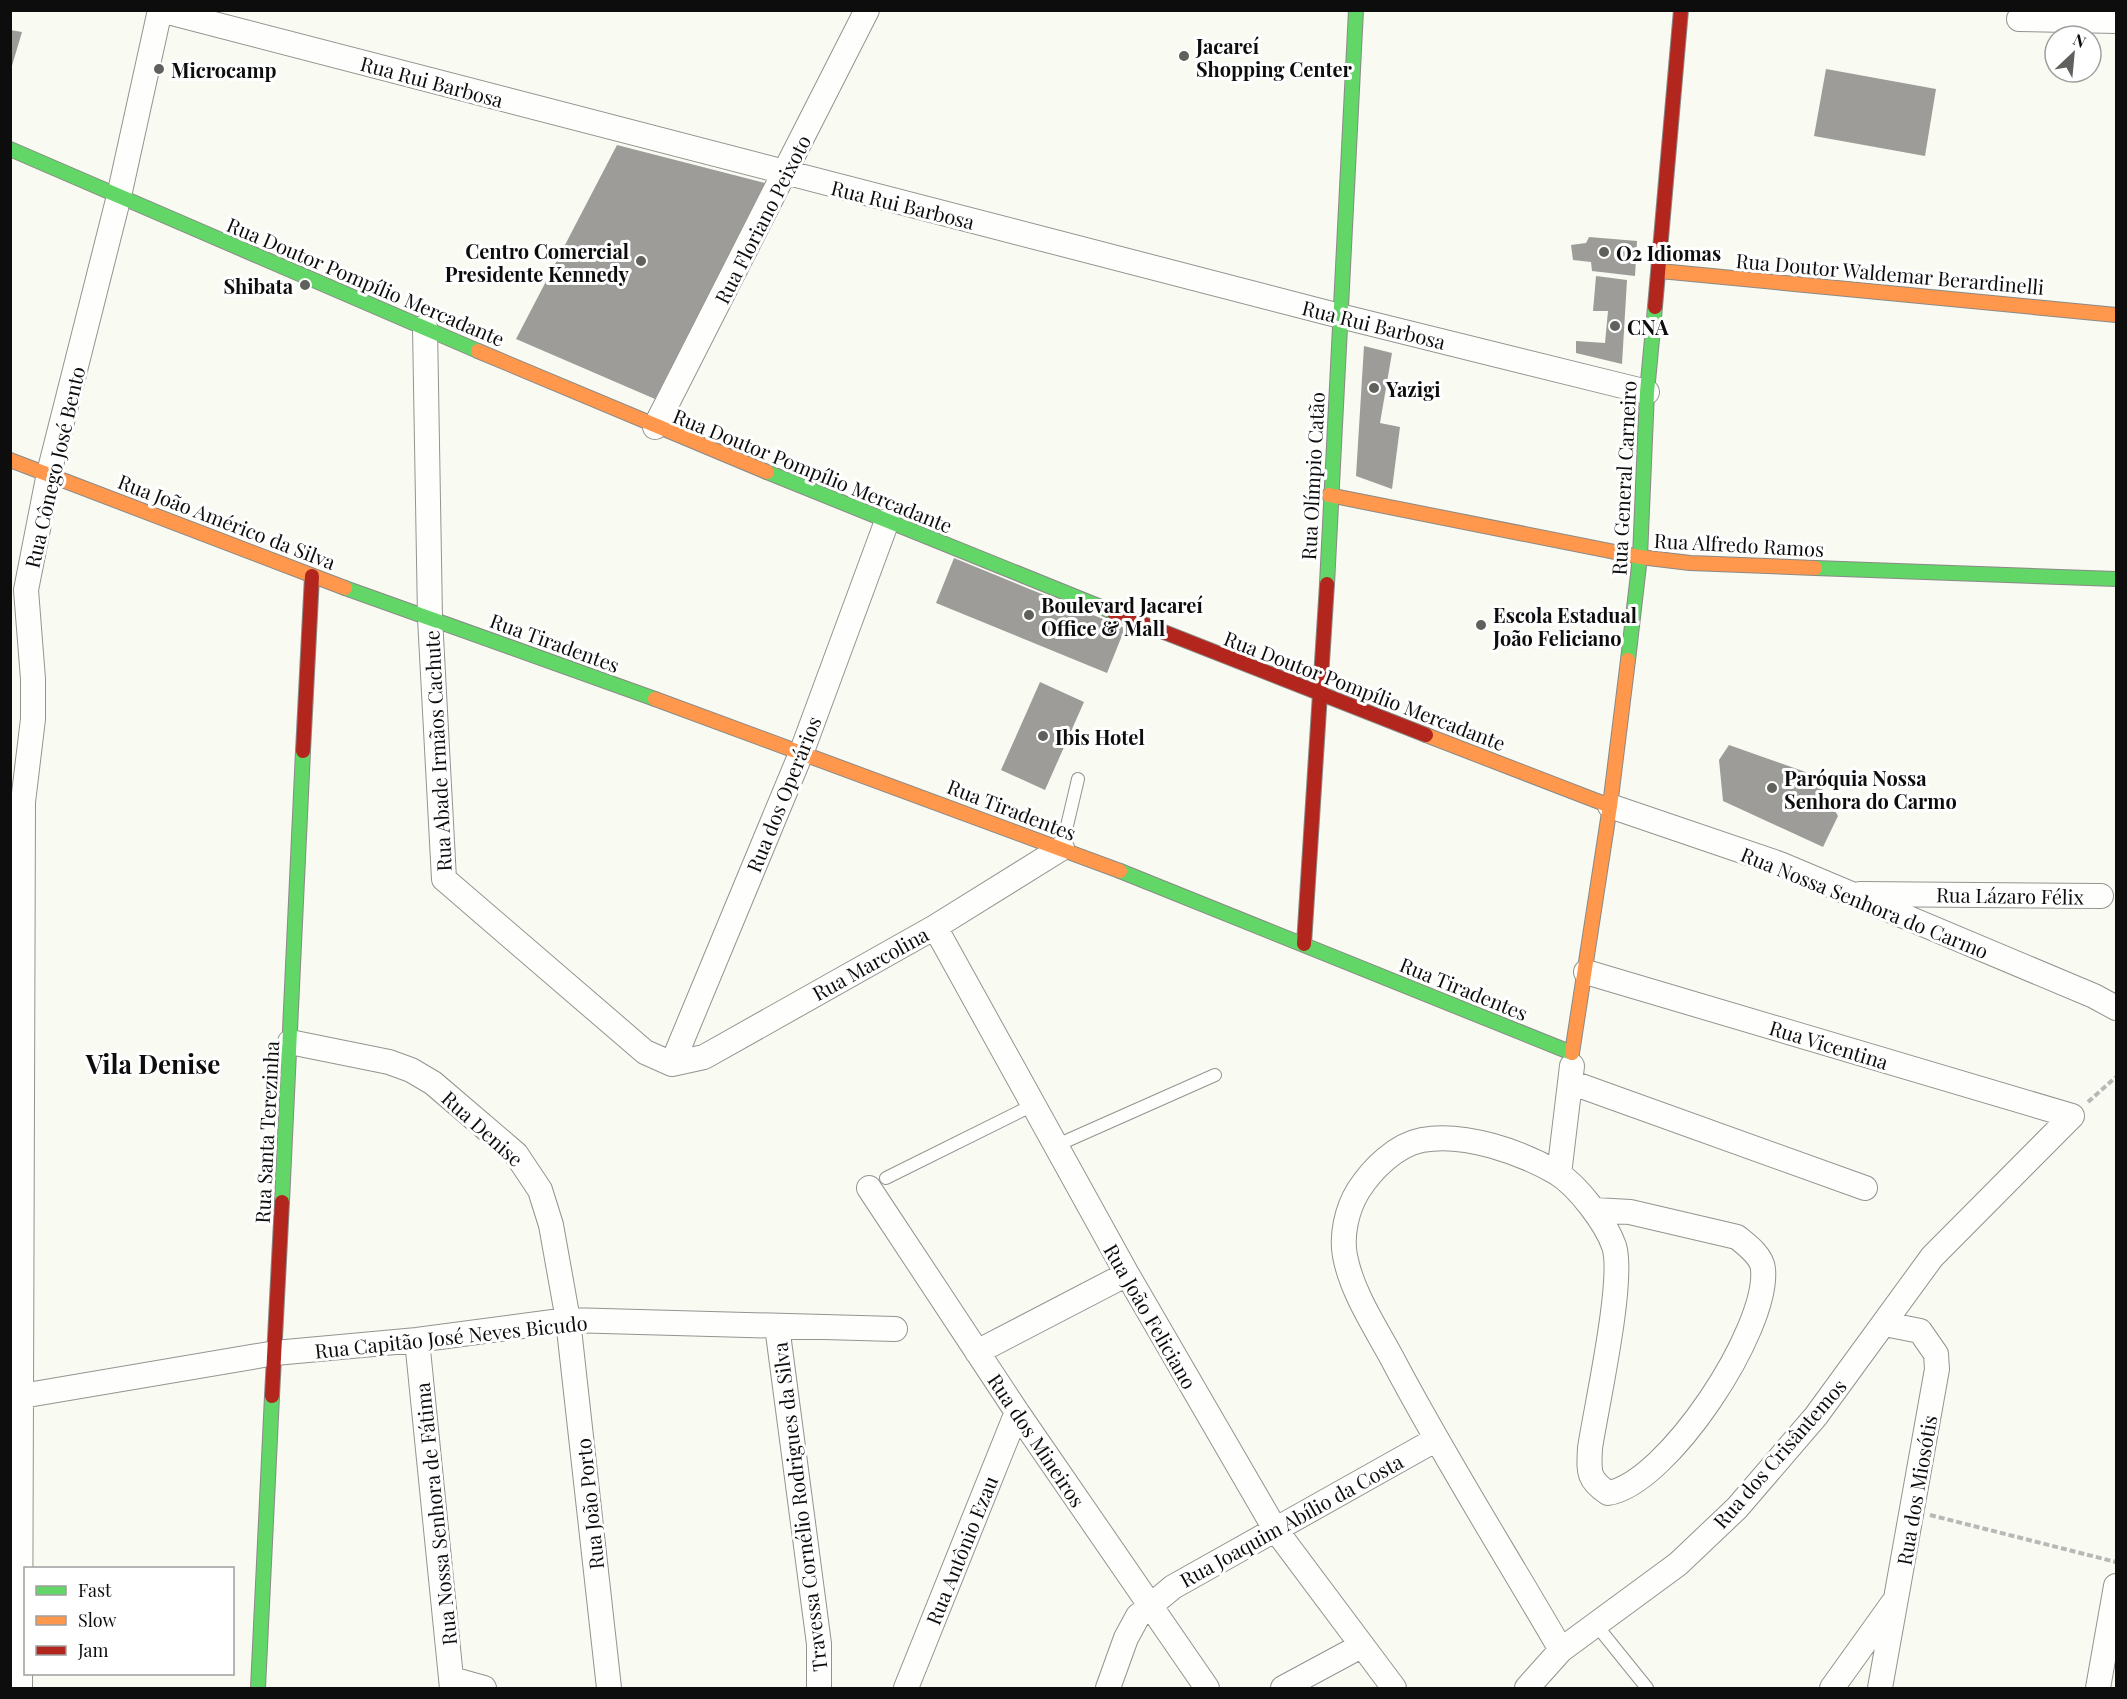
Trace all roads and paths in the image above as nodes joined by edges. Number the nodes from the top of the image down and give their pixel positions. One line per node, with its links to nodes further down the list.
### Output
1 (160, 10): 8 (street, Rua Rui Barbosa); 9 (street, Rua Cônego José Bento)
2 (867, 10): 8 (street, Rua Floriano Peixoto)
3 (1356, 10): 12 (main road, Rua Olímpio Catão)
4 (1681, 10): 10 (main road, Rua General Carneiro)
5 (2019, 19): 6 (street)
6 (2116, 21)
7 (10, 149): 9 (main road, Rua Doutor Pompílio Mercadante)
8 (786, 173): 12 (street, Rua Rui Barbosa); 15 (street, Rua Floriano Peixoto)
9 (119, 196): 13 (main road, Rua Doutor Pompílio Mercadante); 17 (street, Rua Cônego José Bento)
10 (1660, 271): 11 (main road, Rua Doutor Waldemar Berardinelli); 14 (main road, Rua General Carneiro)
11 (2116, 315)
12 (1340, 316): 14 (street, Rua Rui Barbosa); 18 (main road, Rua Olímpio Catão)
13 (425, 327): 15 (main road, Rua Doutor Pompílio Mercadante); 23 (street, Rua Abade Irmãos Cachute)
14 (1647, 392): 20 (main road, Rua General Carneiro)
15 (655, 426): 19 (main road, Rua Doutor Pompílio Mercadante)
16 (10, 460): 17 (main road, Rua João Américo da Silva)
17 (49, 473): 21 (main road, Rua João Américo da Silva); 56 (street, Rua Cônego José Bento)
18 (1329, 495): 20 (main road, Rua Alfredo Ramos); 24 (main road, Rua Olímpio Catão)
19 (887, 521): 24 (main road, Rua Doutor Pompílio Mercadante); 25 (street, Rua dos Operários)
20 (1640, 557): 22 (main road, Rua Alfredo Ramos); 27 (main road, Rua General Carneiro)
21 (312, 576): 23 (main road, Rua João Américo da Silva); 35 (main road, Rua Santa Terezinha)
22 (2116, 579)
23 (429, 618): 25 (main road, Rua Tiradentes); 37 (street, Rua Abade Irmãos Cachute)
24 (1321, 696): 27 (main road, Rua Doutor Pompílio Mercadante); 32 (main road, Rua Olímpio Catão)
25 (802, 752): 28 (main road, Rua Tiradentes); 37 (street, Rua dos Operários)
26 (1078, 778): 28 (lane)
27 (1610, 806): 29 (street, Rua Nossa Senhora do Carmo); 33 (main road, Rua General Carneiro)
28 (1062, 849): 31 (street, Rua Marcolina); 32 (main road, Rua Tiradentes)
29 (1848, 894): 30 (street, Rua Lázaro Félix); 34 (street, Rua Nossa Senhora do Carmo)
30 (2101, 896)
31 (935, 927): 37 (street, Rua Marcolina); 41 (street, Rua João Feliciano)
32 (1304, 944): 36 (main road, Rua Tiradentes)
33 (1587, 972): 36 (main road, Rua General Carneiro); 42 (street, Rua Vicentina)
34 (2116, 1008)
35 (290, 1042): 49 (street, Rua Denise); 55 (main road, Rua Santa Terezinha)
36 (1574, 1054): 40 (street)
37 (672, 1064)
38 (1215, 1075): 43 (lane)
39 (2116, 1077): 42 (path)
40 (1570, 1082): 44 (street); 46 (street)
41 (1033, 1106): 43 (street, Rua João Feliciano); 45 (lane)
42 (2072, 1116): 50 (street)
43 (1055, 1146): 48 (street, Rua João Feliciano)
44 (1559, 1174): 47 (street); 58 (street)
45 (878, 1183): 54 (street, Rua dos Mineiros)
46 (1865, 1188)
47 (1595, 1210): 47 (street)
48 (1127, 1274): 54 (street); 60 (street, Rua João Feliciano)
49 (568, 1320): 51 (street, Rua Capitão José Neves Bicudo); 53 (street, Rua Capitão José Neves Bicudo); 72 (street, Rua João Porto)
50 (1885, 1324): 59 (street, Rua dos Miosótis); 65 (street, Rua dos Crisântemos)
51 (777, 1326): 52 (street, Rua Capitão José Neves Bicudo); 73 (street, Travessa Cornélio Rodrigues da Silva)
52 (895, 1329)
53 (417, 1340): 55 (street, Rua Capitão José Neves Bicudo); 68 (street, Rua Nossa Senhora de Fátima)
54 (977, 1352): 57 (street, Rua dos Mineiros)
55 (275, 1353): 56 (street, Rua Capitão José Neves Bicudo); 70 (main road, Rua Santa Terezinha)
56 (15, 1397): 69 (street, Rua Cônego José Bento)
57 (1017, 1412): 64 (street, Rua dos Mineiros); 74 (street, Rua Antônio Ezau)
58 (1435, 1440): 60 (street, Rua Joaquim Abílio da Costa); 67 (street)
59 (1912, 1510): 61 (path); 63 (street, Rua dos Miosótis)
60 (1275, 1528): 64 (street, Rua Joaquim Abílio da Costa); 66 (street, Rua João Feliciano)
61 (2116, 1562)
62 (2116, 1586): 83 (street)
63 (1897, 1597): 81 (street); 82 (street, Rua dos Miosótis)
64 (1151, 1605): 75 (street, Rua Joaquim Abílio da Costa); 76 (street, Rua dos Mineiros)
65 (1597, 1626): 67 (street, Rua dos Crisântemos); 80 (lane)
66 (1361, 1646): 77 (street); 78 (street, Rua João Feliciano)
67 (1561, 1650): 79 (street, Rua dos Crisântemos)
68 (452, 1684): 71 (street)
69 (20, 1689)
70 (258, 1689)
71 (484, 1689)
72 (609, 1689)
73 (819, 1689)
74 (906, 1689)
75 (1108, 1689)
76 (1207, 1689)
77 (1283, 1689)
78 (1394, 1689)
79 (1527, 1689)
80 (1647, 1689)
81 (1832, 1689)
82 (1880, 1689)
83 (2098, 1689)

